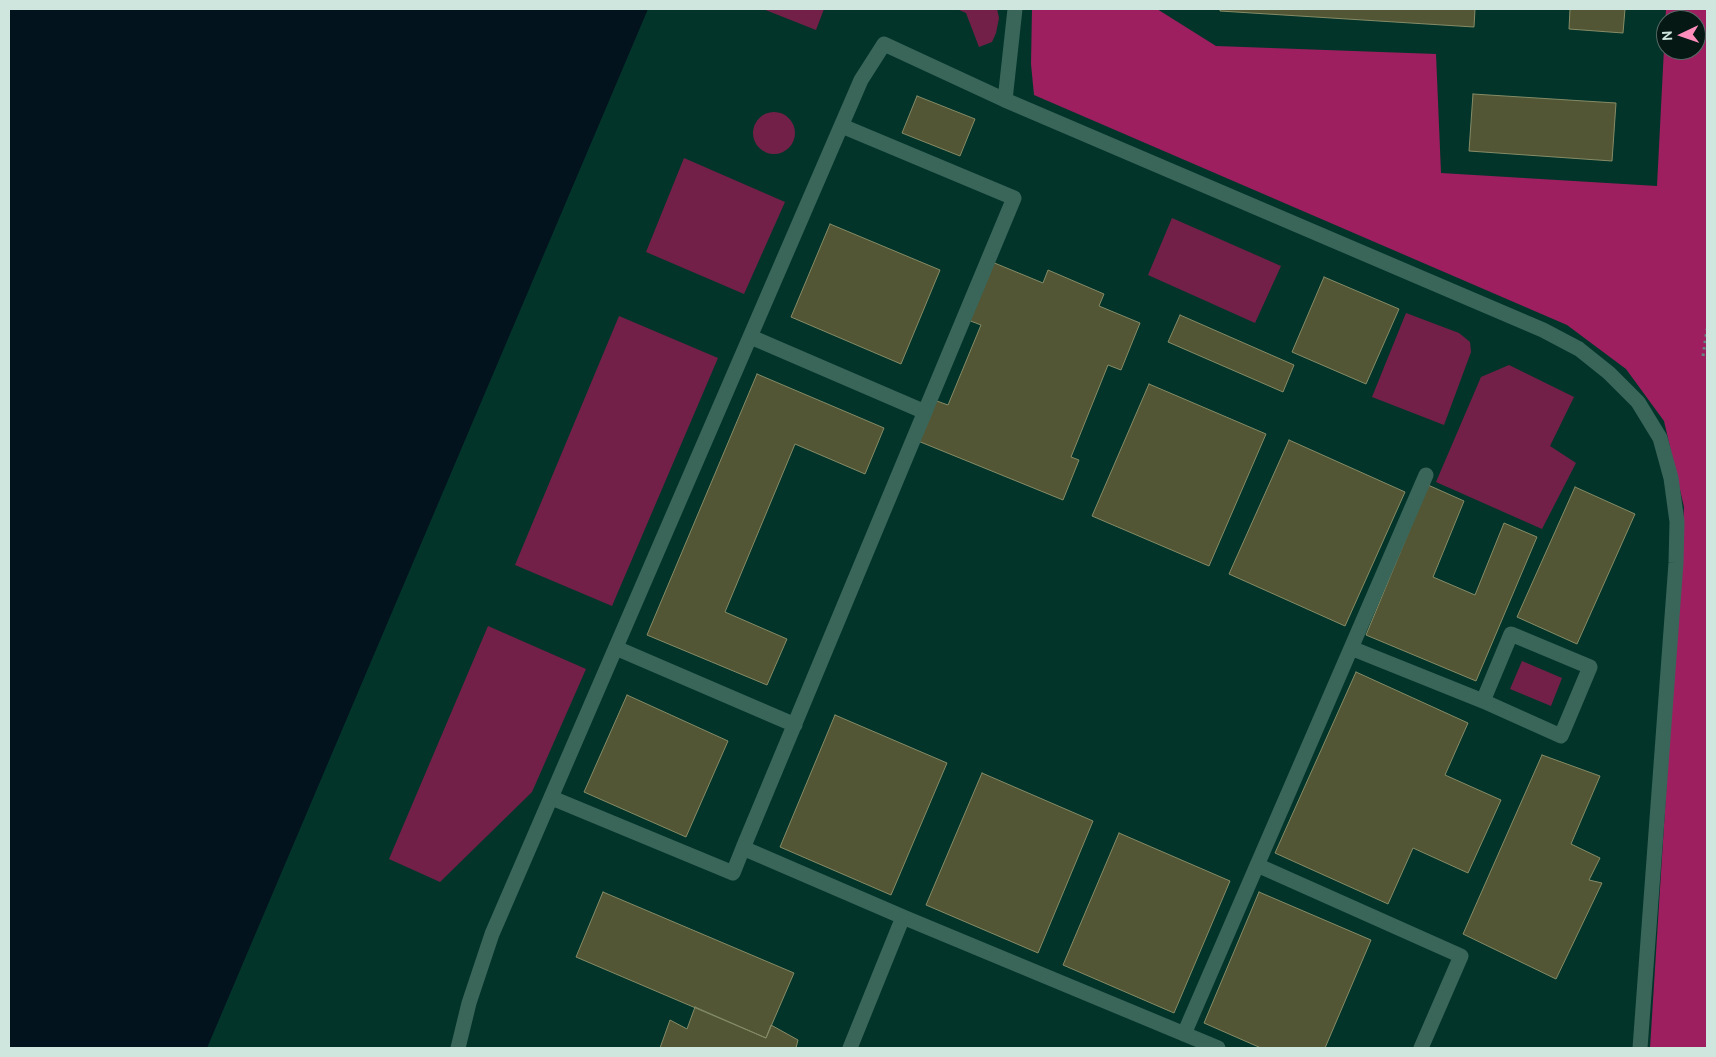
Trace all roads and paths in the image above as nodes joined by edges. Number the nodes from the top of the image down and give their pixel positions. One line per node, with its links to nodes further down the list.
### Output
1 (1015, 9): 2 (lane)
2 (1005, 100): 3 (lane); 22 (lane)
3 (842, 126): 5 (lane); 7 (lane)
4 (1707, 329): 6 (path)
5 (751, 337): 7 (lane); 9 (lane)
6 (1703, 356)
7 (925, 412): 12 (lane)
8 (1426, 475): 10 (lane)
9 (616, 648): 12 (lane); 13 (lane)
10 (1351, 648): 11 (lane); 15 (lane)
11 (1483, 701): 11 (lane)
12 (794, 725): 14 (lane)
13 (552, 798): 14 (lane); 18 (lane)
14 (743, 848): 16 (lane)
15 (1257, 865): 17 (lane); 21 (lane)
16 (903, 917): 17 (lane); 19 (lane)
17 (1184, 1034): 20 (lane)
18 (458, 1048)
19 (850, 1048)
20 (1218, 1048)
21 (1421, 1048)
22 (1640, 1048)

